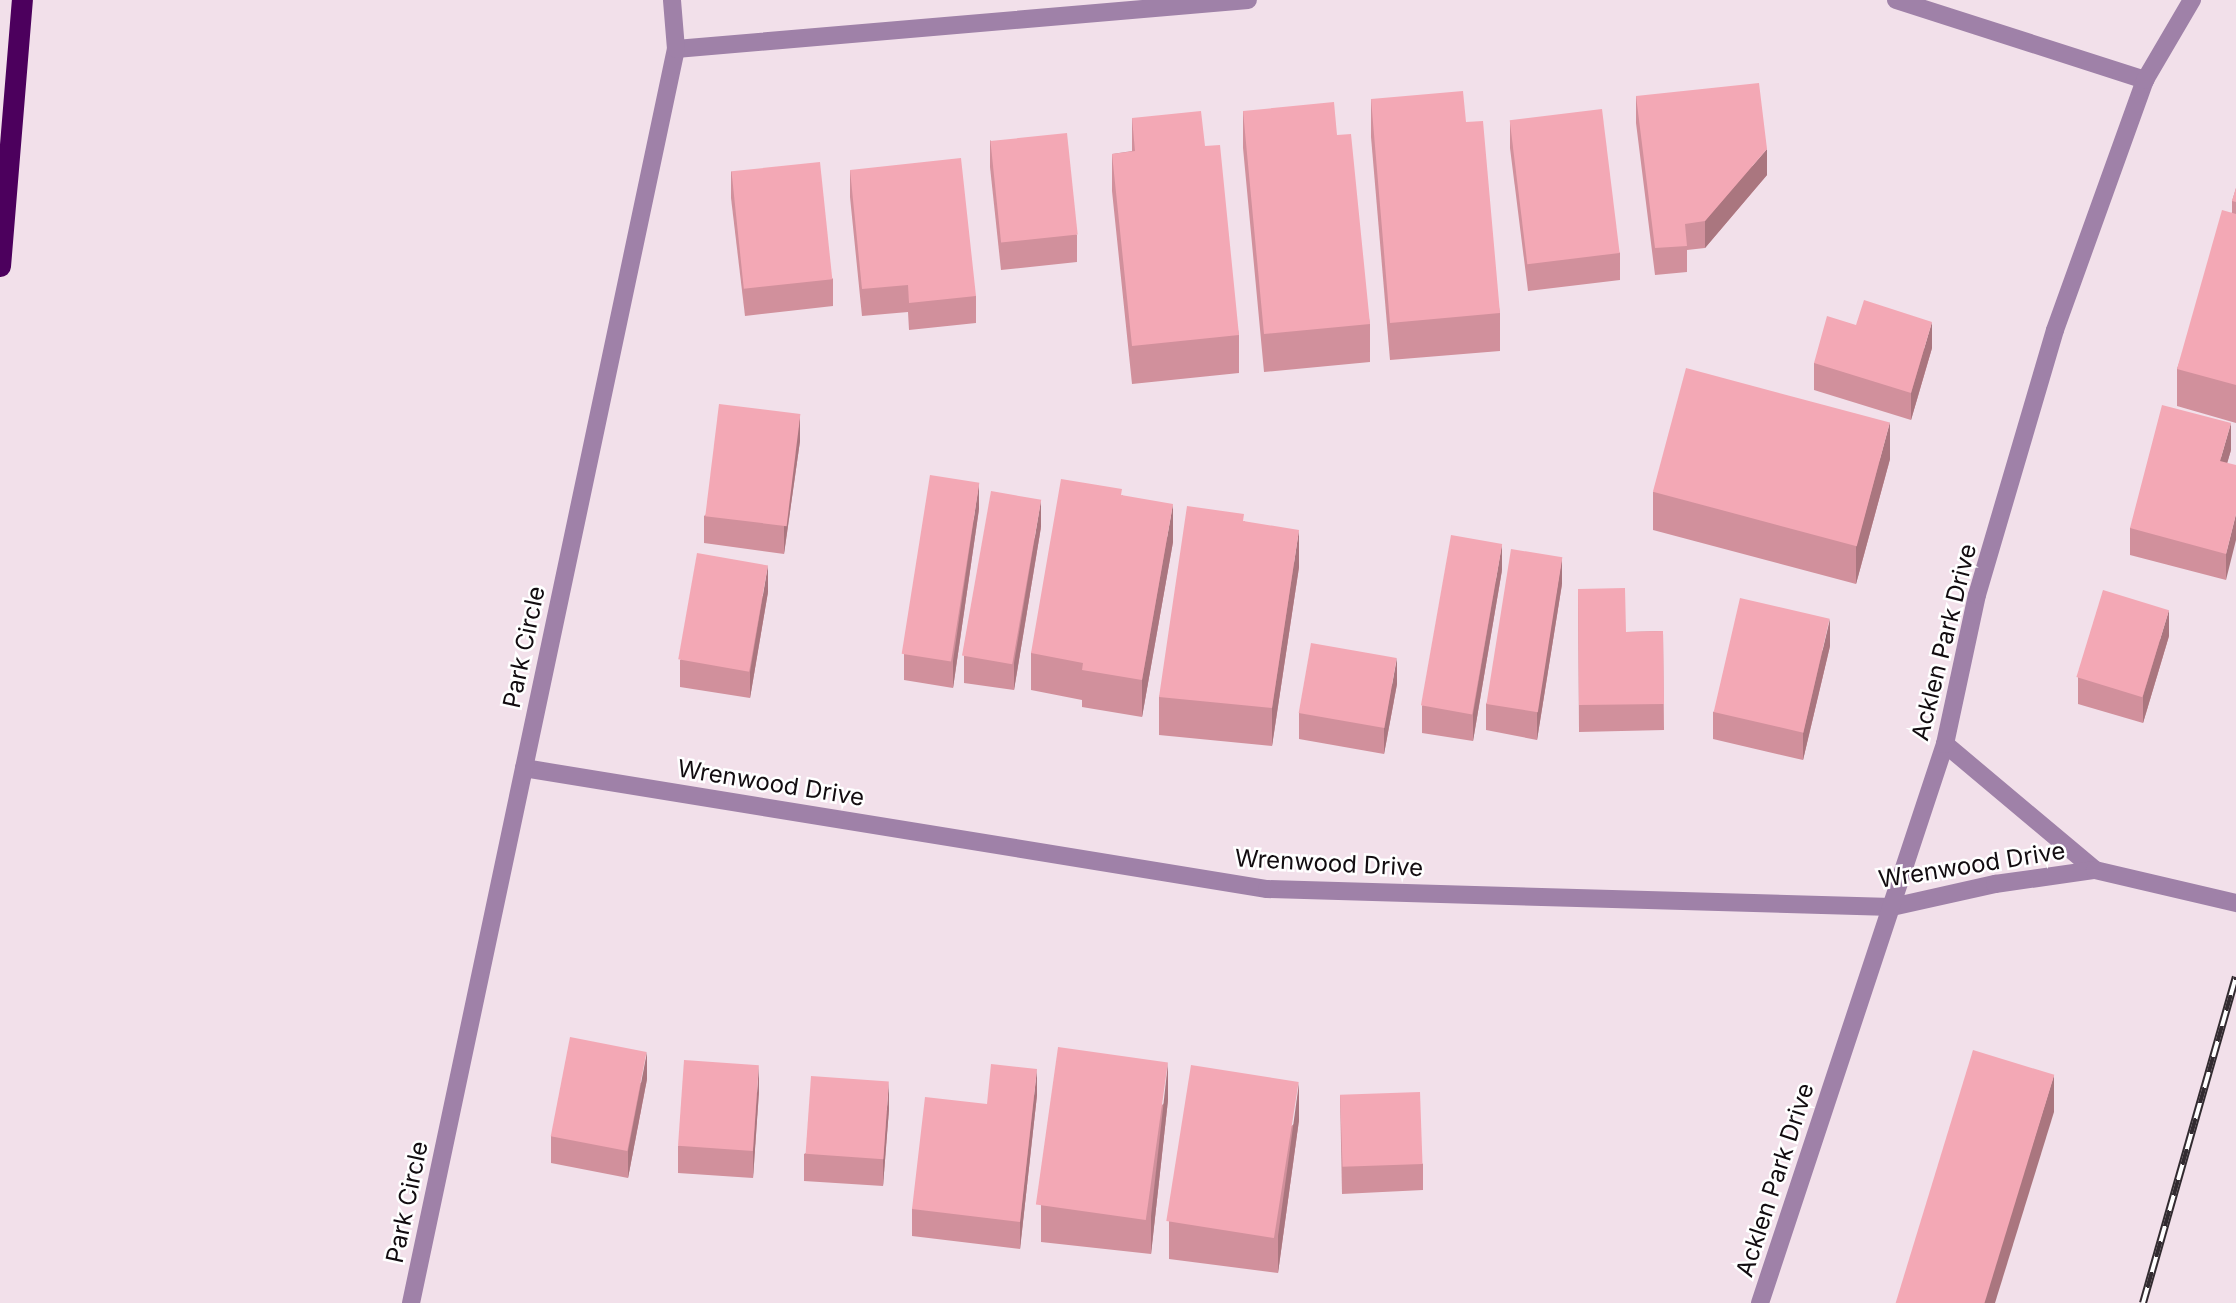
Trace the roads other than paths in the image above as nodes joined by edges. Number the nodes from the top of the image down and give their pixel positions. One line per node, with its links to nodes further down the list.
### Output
1 (22, 0): 8 (highway)
2 (672, 0): 6 (street, Park Circle)
3 (1248, 0): 6 (street)
4 (1896, 0): 7 (street)
5 (2192, 0): 7 (street, Acklen Park Drive)
6 (676, 49): 10 (street, Park Circle)
7 (2145, 80): 9 (street, Acklen Park Drive)
8 (0, 266)
9 (1945, 744): 11 (street); 13 (street, Acklen Park Drive)
10 (524, 768): 13 (street, Wrenwood Drive); 14 (street, Park Circle)
11 (2095, 870): 12 (street); 13 (street, Wrenwood Drive)
12 (2236, 903)
13 (1892, 907): 15 (street, Acklen Park Drive)
14 (411, 1303)
15 (1760, 1303)

